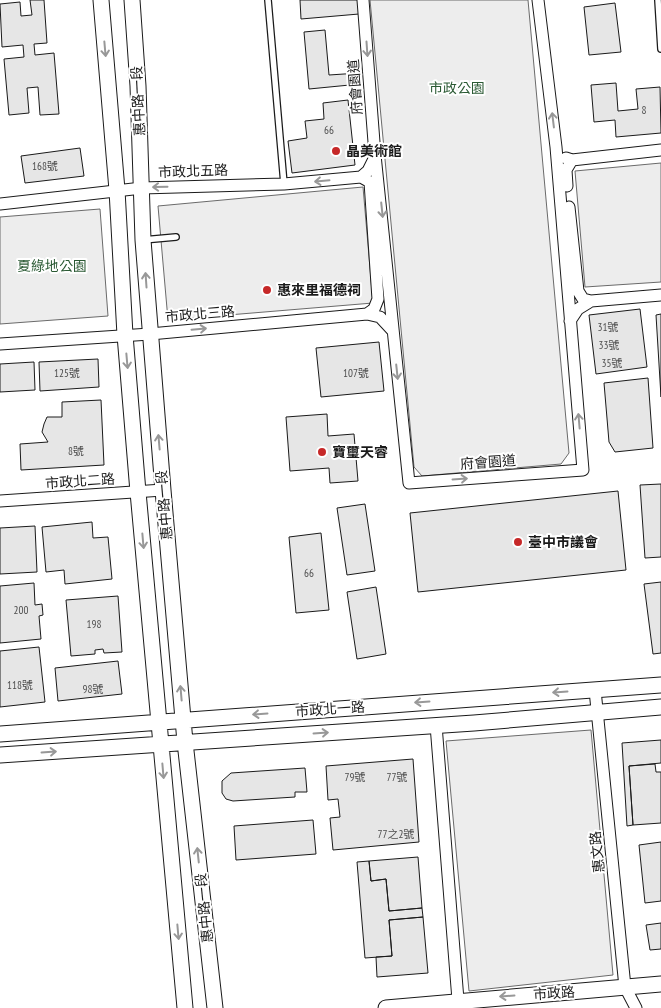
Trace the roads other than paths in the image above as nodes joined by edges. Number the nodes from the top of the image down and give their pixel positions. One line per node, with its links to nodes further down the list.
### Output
1 (101, 0): 15 (street, 惠中路一段, one-way to 15)
2 (132, 0): 14 (street, 惠中路一段)
3 (268, 0): 13 (lane)
4 (363, 0): 10 (street, 府會園道, one-way to 10)
5 (538, 0): 8 (street, 府會園道, one-way to 5)
6 (658, 0): 7 (lane)
7 (661, 49)
8 (556, 147): 11 (street); 17 (street, 府會園道)
9 (661, 150): 11 (street)
10 (375, 155): 12 (street); 20 (street, 府會園道, one-way to 20)
11 (572, 160): 17 (street)
12 (361, 177): 13 (street, 市政北五路, one-way to 13); 20 (street)
13 (284, 184): 14 (street, 市政北五路, one-way to 14)
14 (142, 188): 15 (street, 市政北五路); 19 (street, 惠中路一段)
15 (117, 190): 16 (street, 市政北五路); 27 (street, 惠中路一段)
16 (0, 204)
17 (568, 234): 22 (street); 24 (street, 府會園道)
18 (176, 237): 19 (lane)
19 (143, 240): 26 (street, 惠中路一段, one-way to 19)
20 (380, 250): 23 (street); 25 (street, 府會園道)
21 (661, 295): 22 (street)
22 (591, 301): 24 (street)
23 (367, 314): 25 (street); 26 (street, 市政北三路, one-way to 23)
24 (570, 321): 25 (street, 府會園道, one-way to 24)
25 (393, 333)
26 (150, 334): 27 (street, 市政北三路); 29 (street, 惠中路一段, one-way to 26)
27 (125, 335): 28 (street, 市政北三路); 30 (street, 惠中路一段, one-way to 30)
28 (0, 344)
29 (163, 490): 30 (street, 市政北二路); 36 (street, 惠中路一段, one-way to 29)
30 (138, 492): 31 (street, 市政北二路); 37 (street, 惠中路一段, one-way to 37)
31 (0, 501)
32 (661, 685): 33 (street, 市政北一路)
33 (595, 690): 35 (street, 惠文路); 36 (street, 市政北一路, one-way to 36)
34 (661, 707): 35 (street, 市政北一路)
35 (598, 712): 38 (street, 市政北一路); 44 (street, 惠文路)
36 (183, 720): 37 (street, 市政北一路); 40 (street, 惠中路一段)
37 (159, 722): 39 (street, 市政北一路); 41 (street, 惠中路一段)
38 (436, 725): 40 (street, 市政北一路, one-way to 38); 45 (street)
39 (0, 734)
40 (185, 742): 41 (street, 市政北一路); 47 (street, 惠中路一段, one-way to 40)
41 (161, 743): 42 (street, 市政北一路, one-way to 41); 46 (street, 惠中路一段, one-way to 46)
42 (0, 755)
43 (661, 984): 44 (street, 市政路)
44 (625, 987): 45 (street, 市政路, one-way to 45); 49 (street, 惠文路)
45 (458, 1000): 48 (street, 市政路)
46 (185, 1008)
47 (215, 1008)
48 (386, 1008)
49 (636, 1008)

